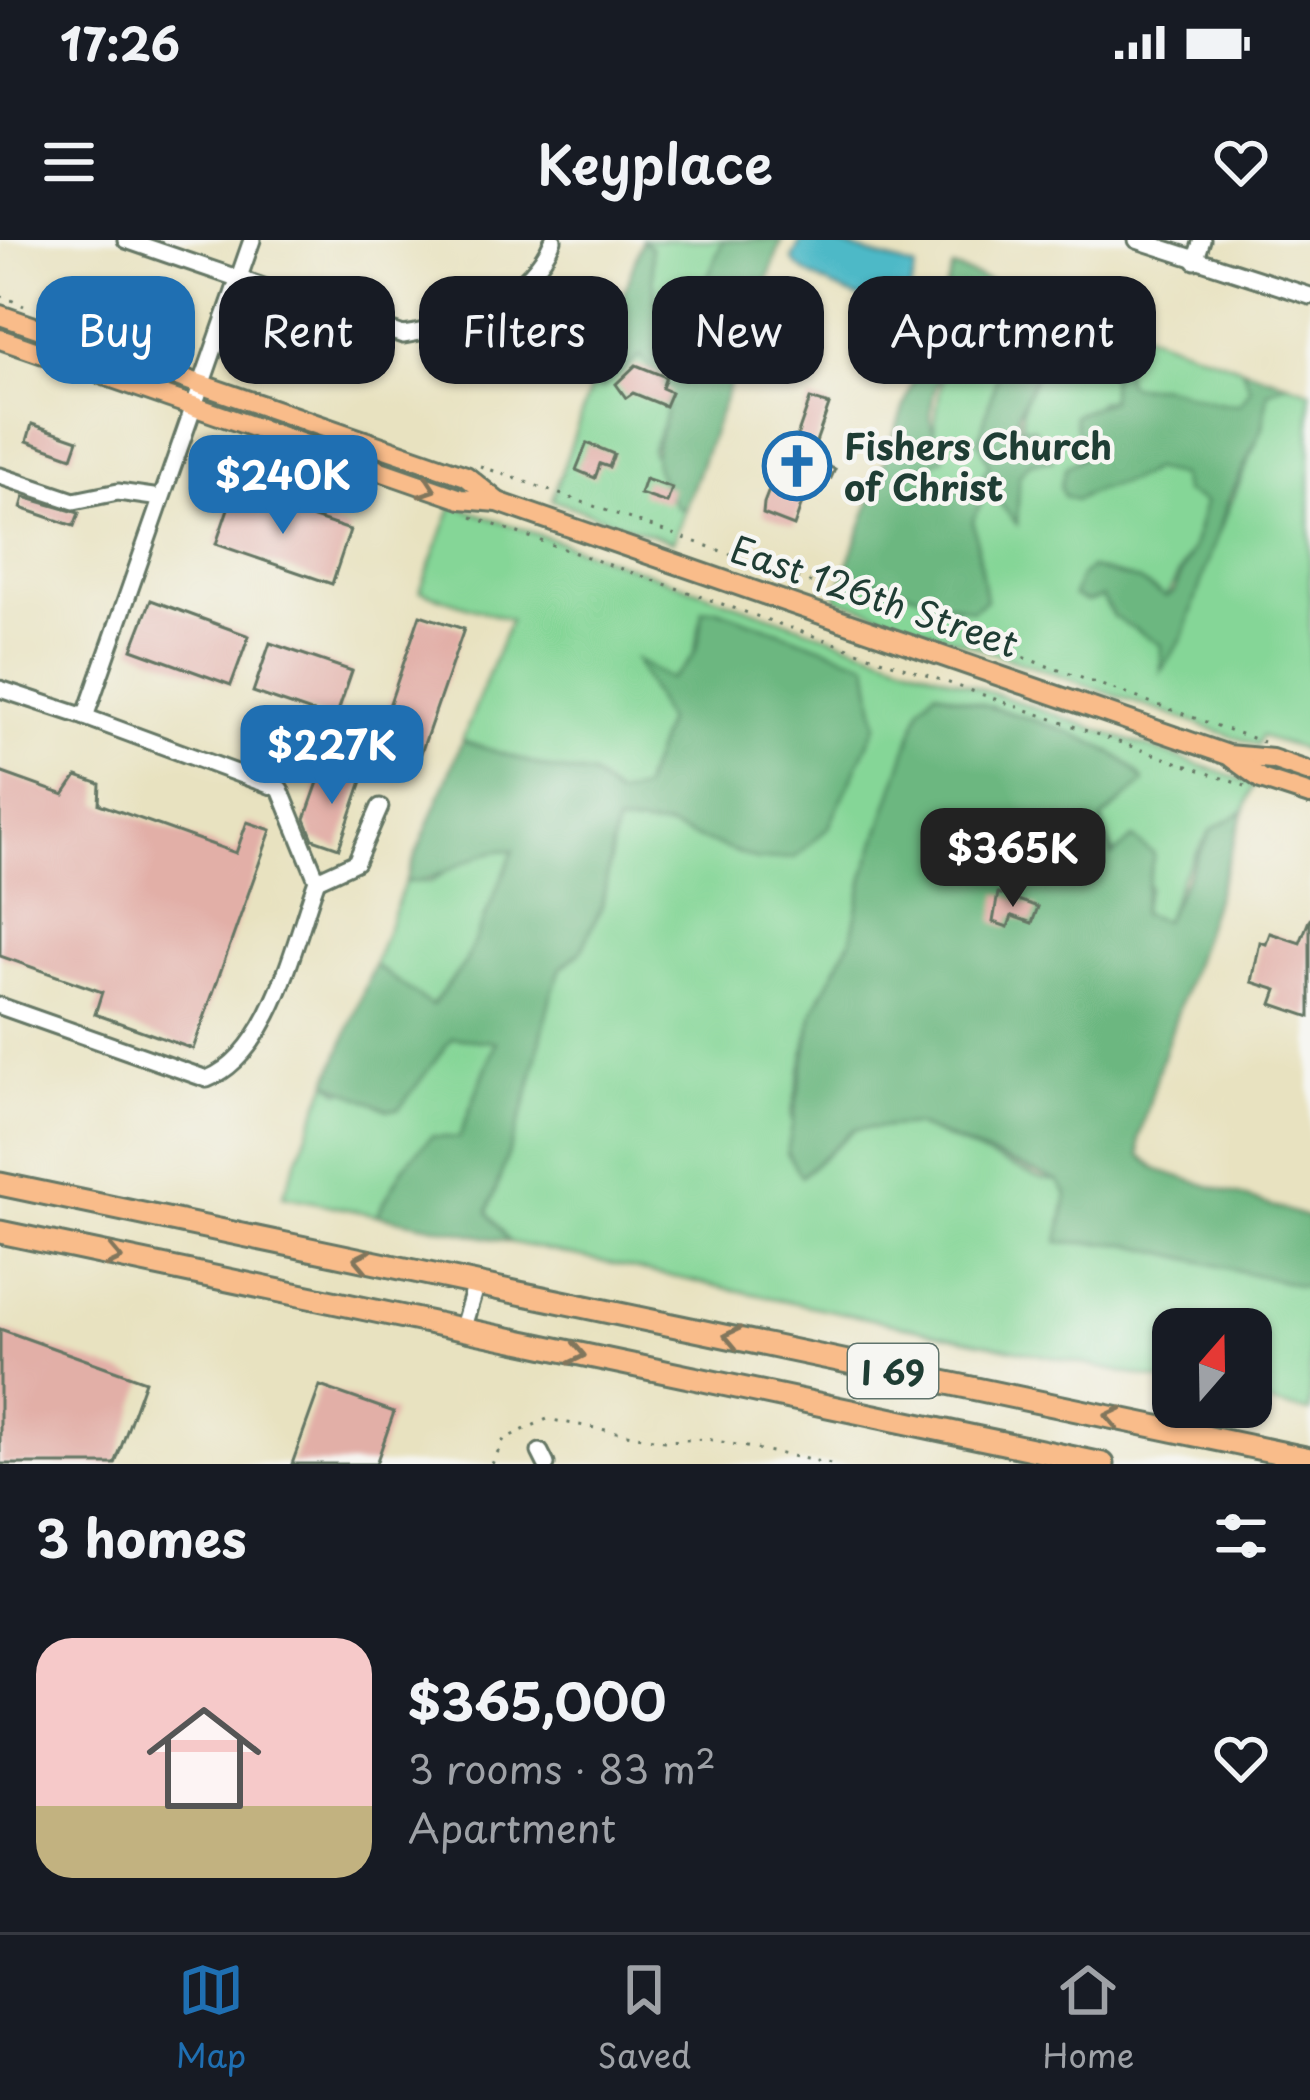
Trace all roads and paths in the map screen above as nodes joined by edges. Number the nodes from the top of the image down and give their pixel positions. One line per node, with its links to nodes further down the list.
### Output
1 (126, 240): 7 (street)
2 (252, 240): 8 (street)
3 (553, 240): 9 (street)
4 (1137, 240): 6 (street)
5 (1202, 240): 6 (street)
6 (1195, 261): 11 (street)
7 (226, 276)
8 (238, 276)
9 (532, 276)
10 (0, 295): 12 (path)
11 (1310, 296)
12 (36, 312)
13 (0, 315): 16 (main road, East 126th Street)
14 (219, 332): 16 (street)
15 (0, 339): 17 (main road, East 126th Street)
16 (201, 383): 17 (street); 21 (main road, East 126th Street)
17 (193, 406): 20 (street); 21 (main road, East 126th Street, one-way to 21)
18 (469, 462): 25 (path)
19 (0, 476): 20 (street)
20 (160, 498): 24 (street)
21 (497, 502): 26 (main road, East 126th Street)
22 (470, 516): 28 (path)
23 (0, 689): 24 (street)
24 (85, 717): 31 (street)
25 (1270, 745)
26 (1228, 755): 27 (main road, East 126th Street); 29 (main road, East 126th Street)
27 (1310, 772)
28 (1253, 789)
29 (1310, 796)
30 (380, 807): 31 (street)
31 (317, 880): 32 (street)
32 (0, 1006)
33 (0, 1184): 35 (highway, I 69, one-way to 33)
34 (0, 1232): 36 (highway, I 69, one-way to 36)
35 (476, 1284): 36 (street); 37 (highway, I 69, one-way to 35)
36 (462, 1330): 40 (highway, I 69, one-way to 40)
37 (1310, 1459)
38 (492, 1464): 39 (path)
39 (831, 1464)
40 (1103, 1464)

